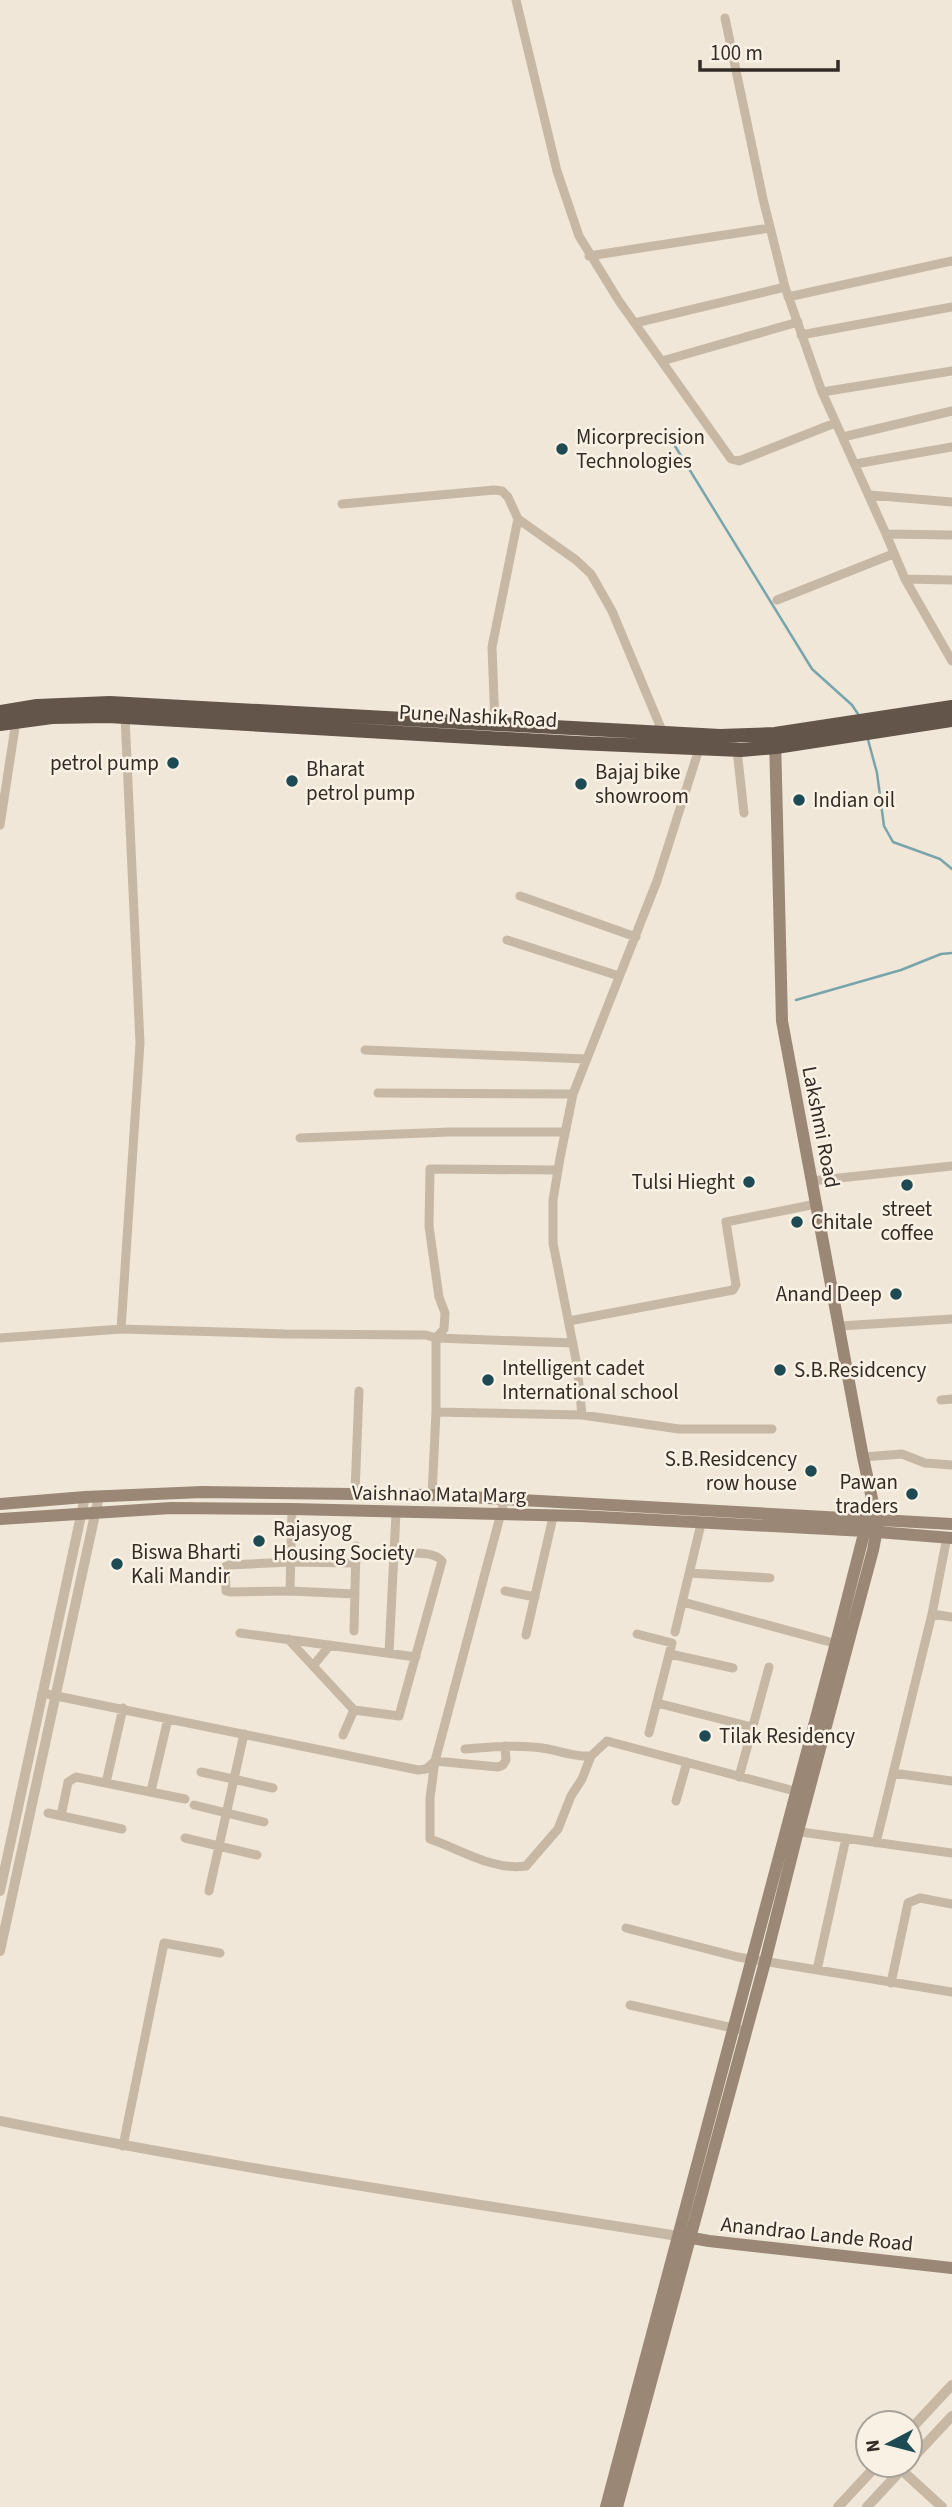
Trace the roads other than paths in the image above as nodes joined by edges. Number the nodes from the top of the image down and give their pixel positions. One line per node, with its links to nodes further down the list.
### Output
1 (516, 0): 4 (street)
2 (725, 18): 3 (street)
3 (770, 228): 4 (street); 6 (street)
4 (589, 256): 9 (street)
5 (952, 261): 6 (street)
6 (787, 292): 8 (street); 9 (street)
7 (952, 307): 10 (street)
8 (798, 322): 10 (street); 11 (street)
9 (635, 323): 11 (street)
10 (801, 335): 13 (street)
11 (662, 361): 15 (street)
12 (952, 371): 13 (street)
13 (822, 392): 15 (street)
14 (952, 411): 16 (street)
15 (835, 423): 16 (street)
16 (843, 437): 18 (street)
17 (952, 447): 18 (street)
18 (855, 464): 19 (street)
19 (869, 495): 20 (street); 23 (street)
20 (952, 502)
21 (342, 504): 22 (street)
22 (518, 519): 36 (street); 37 (street)
23 (886, 534): 24 (street); 25 (street)
24 (952, 535)
25 (894, 554): 26 (street); 28 (street)
26 (905, 579): 27 (street); 29 (street)
27 (952, 580)
28 (777, 600)
29 (952, 662)
30 (952, 707): 38 (highway, Pune Nashik Road)
31 (0, 712): 36 (highway, Pune Nashik Road)
32 (125, 717): 34 (highway, Pune Nashik Road); 39 (highway, Pune Nashik Road); 60 (street)
33 (952, 720): 38 (highway, Pune Nashik Road)
34 (16, 721): 35 (highway, Pune Nashik Road); 42 (street)
35 (0, 724)
36 (495, 724): 37 (highway, Pune Nashik Road)
37 (663, 733): 38 (highway, Pune Nashik Road)
38 (776, 741): 40 (highway, Pune Nashik Road); 55 (main road, Lakshmi Road)
39 (699, 749): 40 (highway, Pune Nashik Road); 44 (street)
40 (737, 750): 41 (street)
41 (744, 814)
42 (0, 825)
43 (520, 895): 44 (street)
44 (636, 937): 46 (street)
45 (507, 940): 46 (street)
46 (619, 976): 48 (street)
47 (365, 1050): 48 (street)
48 (586, 1059): 50 (street)
49 (378, 1093): 50 (street)
50 (573, 1094): 51 (street)
51 (565, 1132): 52 (street); 54 (street)
52 (300, 1138)
53 (952, 1166): 55 (street)
54 (558, 1170): 58 (street); 62 (street)
55 (811, 1181): 56 (main road, Lakshmi Road)
56 (816, 1204): 58 (street); 59 (main road, Lakshmi Road)
57 (952, 1319): 59 (street)
58 (569, 1321): 63 (street)
59 (840, 1326): 70 (main road, Lakshmi Road)
60 (121, 1329): 61 (street); 62 (street)
61 (0, 1338)
62 (436, 1338): 63 (street); 67 (street)
63 (573, 1343): 68 (street)
64 (359, 1391): 72 (street)
65 (952, 1399): 66 (street)
66 (941, 1400)
67 (436, 1412): 68 (street); 73 (street)
68 (582, 1416): 69 (street)
69 (772, 1429)
70 (863, 1457): 71 (street); 83 (main road, Lakshmi Road)
71 (952, 1465)
72 (355, 1493): 73 (main road, Vaishnao Mata Marg); 74 (main road, Vaishnao Mata Marg)
73 (432, 1495): 75 (main road, Vaishnao Mata Marg)
74 (92, 1497): 76 (main road, Vaishnao Mata Marg); 78 (street)
75 (505, 1498): 80 (street); 83 (main road, Vaishnao Mata Marg)
76 (0, 1504)
77 (292, 1509): 78 (main road, Vaishnao Mata Marg); 79 (main road, Vaishnao Mata Marg); 89 (street)
78 (89, 1513): 82 (main road, Vaishnao Mata Marg); 114 (street); 115 (street)
79 (396, 1513): 80 (main road, Vaishnao Mata Marg); 88 (street)
80 (502, 1514): 81 (main road, Vaishnao Mata Marg); 127 (street)
81 (553, 1517): 84 (main road, Vaishnao Mata Marg); 96 (street)
82 (0, 1519)
83 (872, 1522): 84 (main road, Vaishnao Mata Marg); 85 (main road); 86 (main road); 107 (main road)
84 (701, 1524): 91 (street)
85 (952, 1524)
86 (950, 1538): 98 (street)
87 (356, 1546): 90 (street)
88 (394, 1553): 108 (street); 110 (street)
89 (291, 1562): 90 (street); 93 (street); 93 (street)
90 (356, 1563): 95 (street)
91 (690, 1573): 92 (street); 97 (street)
92 (770, 1578)
93 (290, 1591): 95 (street)
94 (505, 1591): 96 (street)
95 (355, 1594): 100 (street)
96 (535, 1597): 104 (street)
97 (684, 1602): 101 (street); 107 (street)
98 (932, 1614): 99 (street); 130 (street)
99 (952, 1617)
100 (354, 1631)
101 (675, 1632)
102 (240, 1633): 105 (street)
103 (637, 1634): 109 (street)
104 (526, 1635)
105 (288, 1639): 106 (street); 111 (street)
106 (330, 1645): 108 (street); 111 (street)
107 (842, 1645): 137 (main road)
108 (389, 1653): 110 (street)
109 (670, 1654): 113 (street); 116 (street)
110 (416, 1657): 118 (street)
111 (313, 1666): 118 (street)
112 (769, 1667): 120 (street)
113 (733, 1668)
114 (42, 1693): 115 (street); 151 (street)
115 (55, 1695): 117 (street); 155 (street)
116 (657, 1703): 120 (street); 121 (street)
117 (123, 1708): 119 (street); 134 (street)
118 (354, 1710): 123 (street)
119 (168, 1719): 122 (street); 136 (street)
120 (752, 1727): 131 (street)
121 (649, 1733)
122 (244, 1734): 127 (street); 132 (street)
123 (343, 1735)
124 (505, 1746): 125 (street); 126 (street); 127 (street)
125 (465, 1749)
126 (591, 1756): 127 (street); 128 (street)
127 (435, 1762)
128 (687, 1762): 131 (street); 138 (street)
129 (201, 1772): 132 (street)
130 (892, 1773): 133 (street); 147 (street)
131 (740, 1777): 137 (street)
132 (234, 1780): 135 (street); 140 (street)
133 (952, 1781)
134 (106, 1783): 136 (street); 141 (street)
135 (273, 1788)
136 (151, 1791): 140 (street)
137 (802, 1793): 144 (main road)
138 (676, 1801)
139 (48, 1813): 141 (street)
140 (226, 1814): 142 (street); 148 (street)
141 (61, 1816): 143 (street)
142 (264, 1822)
143 (122, 1829)
144 (792, 1830): 146 (street); 157 (main road); 158 (main road)
145 (185, 1838): 148 (street)
146 (846, 1838): 147 (street); 159 (street)
147 (876, 1843): 149 (street)
148 (219, 1845): 150 (street); 152 (street)
149 (952, 1853)
150 (257, 1855)
151 (0, 1891)
152 (209, 1891)
153 (952, 1904): 160 (street)
154 (626, 1928): 157 (street)
155 (0, 1951)
156 (220, 1953): 166 (street)
157 (751, 1960): 158 (street); 163 (main road)
158 (765, 1962): 159 (street); 164 (main road)
159 (817, 1969): 160 (street)
160 (891, 1983): 161 (street)
161 (952, 1992)
162 (630, 2005): 163 (street)
163 (733, 2028): 164 (street); 167 (main road)
164 (746, 2031): 167 (main road)
165 (0, 2121): 166 (street)
166 (123, 2146): 167 (street)
167 (684, 2236): 168 (main road, Anandrao Lande Road); 176 (main road); 177 (main road)
168 (952, 2268)
169 (952, 2385): 170 (street)
170 (924, 2415)
171 (952, 2416): 172 (street)
172 (924, 2446)
173 (864, 2479): 178 (street)
174 (891, 2479): 179 (street)
175 (913, 2479): 180 (street)
176 (606, 2507)
177 (617, 2507)
178 (838, 2507)
179 (867, 2507)
180 (942, 2507)

